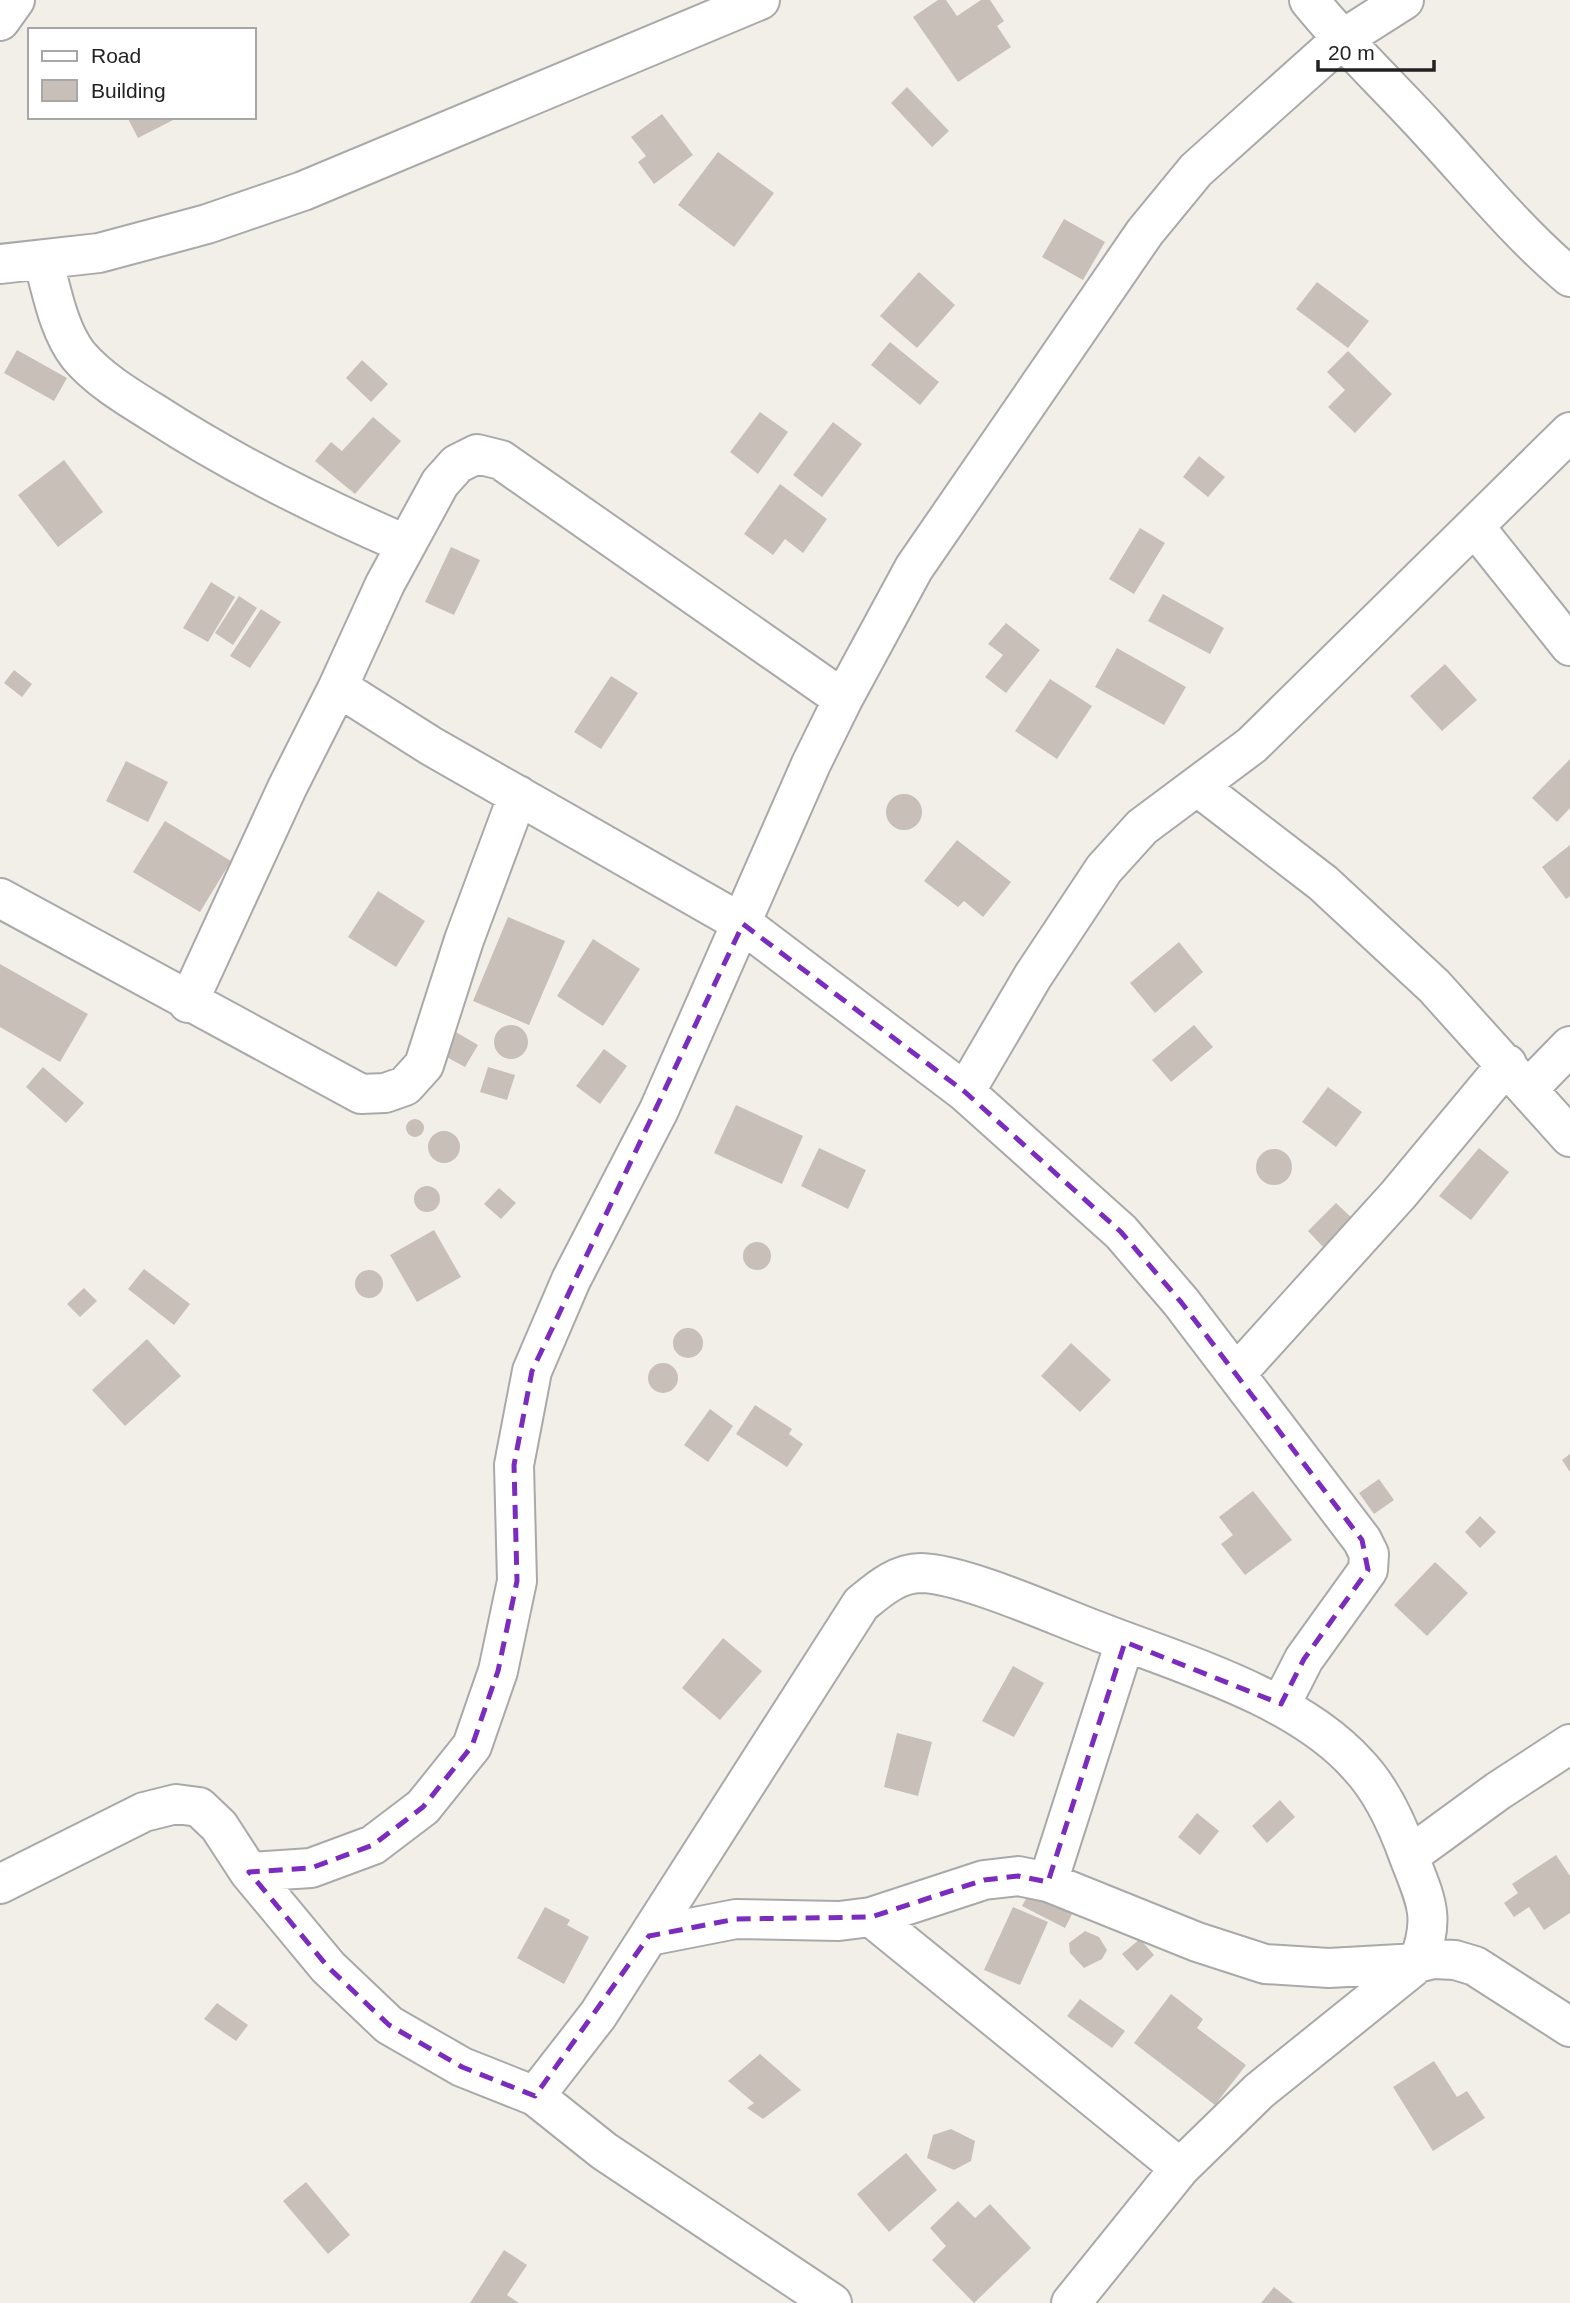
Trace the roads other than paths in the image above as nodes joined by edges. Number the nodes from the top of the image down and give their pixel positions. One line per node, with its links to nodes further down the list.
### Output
1 (15, 0): 5 (street)
2 (760, 0): 7 (street)
3 (1309, 0): 6 (street)
4 (1404, 0): 6 (street)
5 (0, 21)
6 (1341, 40): 9 (street); 15 (street)
7 (43, 260): 8 (street); 12 (street)
8 (0, 264)
9 (1570, 277)
10 (1570, 432): 11 (street)
11 (1475, 527): 13 (street); 16 (street)
12 (405, 544): 14 (street); 15 (street)
13 (1570, 646)
14 (338, 687): 17 (street); 20 (street)
15 (843, 699): 19 (street)
16 (1197, 786): 22 (street); 23 (street)
17 (518, 795): 19 (street); 20 (street)
18 (0, 898): 20 (street)
19 (743, 924): 23 (street); 30 (street)
20 (188, 1003)
21 (1570, 1046): 22 (street)
22 (1518, 1076): 24 (street); 25 (street)
23 (965, 1092): 25 (street)
24 (1570, 1136)
25 (1236, 1374): 27 (street)
26 (1125, 1642): 27 (street); 31 (street); 34 (street)
27 (1281, 1704): 29 (street)
28 (1570, 1744): 29 (street)
29 (1409, 1856): 35 (street)
30 (249, 1872): 32 (street); 37 (street)
31 (1048, 1882): 33 (street); 35 (street)
32 (0, 1884)
33 (871, 1917): 34 (street); 38 (street)
34 (649, 1936): 37 (street)
35 (1418, 1963): 36 (street); 38 (street)
36 (1570, 2026)
37 (535, 2096): 39 (street)
38 (1180, 2168): 40 (street)
39 (832, 2303)
40 (1071, 2303)

